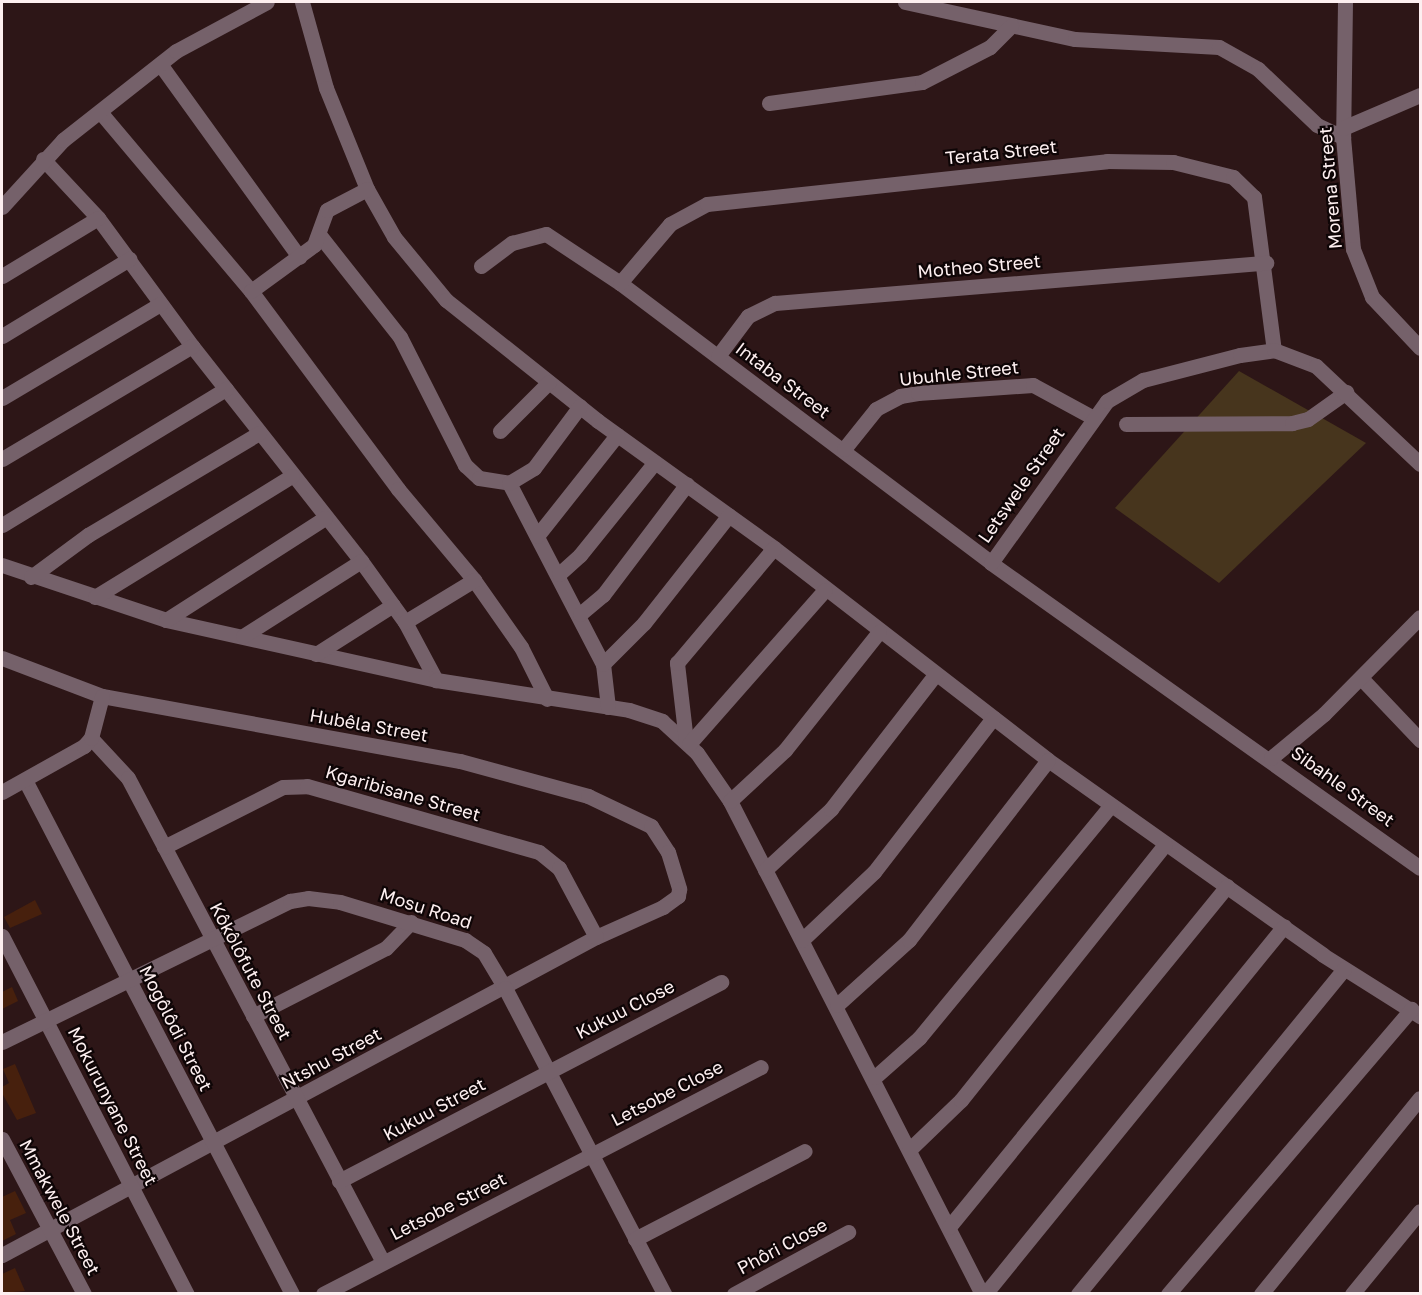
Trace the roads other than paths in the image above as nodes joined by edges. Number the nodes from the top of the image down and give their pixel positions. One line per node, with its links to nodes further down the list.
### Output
1 (267, 2): 6 (street)
2 (302, 2): 12 (street)
3 (905, 2): 5 (street)
4 (1345, 2): 10 (street, Morena Street)
5 (1011, 26): 8 (street); 10 (street)
6 (160, 64): 9 (street); 16 (street)
7 (1420, 95): 10 (street)
8 (769, 103)
9 (101, 113): 11 (street); 22 (street)
10 (1343, 133): 26 (street, Morena Street)
11 (43, 159): 13 (street); 14 (street)
12 (367, 189): 15 (street); 29 (street)
13 (2, 207)
14 (98, 218): 17 (street); 20 (street)
15 (321, 237): 16 (street); 44 (street)
16 (298, 257): 22 (street)
17 (129, 259): 23 (street); 24 (street)
18 (1266, 262): 21 (street, Terata Street); 27 (street, Terata Street); 28 (street, Motheo Street)
19 (481, 266): 21 (street, Intaba Street)
20 (2, 276)
21 (620, 283): 28 (street, Intaba Street)
22 (251, 291): 56 (street)
23 (160, 304): 25 (street); 32 (street)
24 (2, 336)
25 (192, 346): 30 (street); 40 (street)
26 (1420, 348)
27 (1274, 350): 31 (street, Letswele Street); 34 (street, Letswele Street)
28 (718, 356): 39 (street, Intaba Street)
29 (549, 382): 33 (street); 36 (street)
30 (225, 389): 37 (street); 48 (street)
31 (1346, 392): 35 (street); 42 (street, Letswele Street)
32 (2, 398)
33 (580, 406): 38 (street); 44 (street)
34 (1092, 417): 39 (street, Ubuhle Street); 52 (street, Letswele Street)
35 (1126, 424)
36 (500, 431)
37 (259, 433): 43 (street); 55 (street)
38 (616, 435): 41 (street); 49 (street)
39 (843, 450): 52 (street, Intaba Street)
40 (2, 459)
41 (655, 462): 45 (street); 54 (street)
42 (1420, 464)
43 (292, 476): 47 (street); 58 (street)
44 (509, 483): 49 (street)
45 (687, 484): 46 (street); 60 (street)
46 (729, 515): 50 (street); 68 (street)
47 (325, 518): 51 (street); 62 (street)
48 (2, 525)
49 (537, 536): 54 (street)
50 (774, 548): 57 (street); 79 (street)
51 (361, 561): 59 (street); 65 (street)
52 (991, 563): 80 (street, Letswele Street)
53 (2, 566): 55 (street)
54 (559, 574): 60 (street)
55 (31, 577): 58 (street)
56 (474, 580): 63 (street); 74 (street)
57 (825, 590): 64 (street); 79 (street)
58 (95, 597): 62 (street)
59 (393, 605): 63 (street); 66 (street)
60 (580, 614): 68 (street)
61 (1420, 617): 71 (street)
62 (166, 620): 65 (street)
63 (405, 622): 72 (street)
64 (879, 632): 69 (street); 84 (street)
65 (243, 636): 66 (street)
66 (316, 654): 72 (street)
67 (5, 661): 70 (street); 73 (street, Hubêla Street)
68 (603, 664): 75 (street)
69 (935, 675): 76 (street); 89 (street)
70 (2, 677)
71 (1361, 678): 78 (street); 80 (street)
72 (436, 680): 74 (street)
73 (102, 696): 77 (street); 91 (street, Hubêla Street)
74 (547, 699): 75 (street)
75 (608, 707): 79 (street)
76 (993, 718): 81 (street); 97 (street)
77 (91, 738): 82 (street); 87 (street, Kôkôlôfute Street)
78 (1420, 740)
79 (687, 743): 84 (street)
80 (1271, 758): 88 (street, Sibahle Street)
81 (1048, 760): 85 (street); 102 (street)
82 (25, 780): 83 (street); 99 (street, Mogôlôdi Street)
83 (2, 792)
84 (730, 801): 89 (street)
85 (1110, 806): 86 (street); 109 (street)
86 (1165, 844): 90 (street); 114 (street)
87 (164, 847): 95 (street, Kôkôlôfute Street); 96 (street, Kgaribisane Street)
88 (1420, 868)
89 (765, 870): 97 (street)
90 (1227, 886): 93 (street); 120 (street)
91 (678, 896): 96 (street, Ntshu Street)
92 (411, 922): 95 (street, Mosu Road); 101 (street, Mosu Road); 104 (street)
93 (1284, 926): 98 (street); 132 (street)
94 (2, 936): 105 (street, Mokurunyane Street)
95 (212, 938): 99 (street, Mosu Road); 104 (street, Kôkôlôfute Street)
96 (596, 938): 101 (street, Ntshu Street)
97 (802, 940): 102 (street)
98 (1344, 969): 103 (street); 133 (street)
99 (130, 980): 105 (street, Mosu Road); 113 (street, Mogôlôdi Street)
100 (721, 982): 108 (street, Kukuu Close)
101 (505, 988): 108 (street, Mosu Road); 111 (street, Ntshu Street)
102 (837, 1005): 109 (street)
103 (1416, 1012): 134 (street)
104 (253, 1016): 111 (street, Kôkôlôfute Street)
105 (48, 1021): 106 (street, Mosu Road); 118 (street, Mokurunyane Street)
106 (2, 1042)
107 (761, 1067): 116 (street, Letsobe Close)
108 (546, 1071): 116 (street, Mosu Road); 117 (street, Kukuu Street)
109 (875, 1077): 114 (street)
110 (1420, 1098): 135 (street)
111 (295, 1099): 113 (street, Ntshu Street); 117 (street, Kôkôlôfute Street)
112 (2, 1139): 121 (street, Mmakwele Street)
113 (214, 1144): 118 (street, Ntshu Street); 128 (street, Mogôlôdi Street)
114 (909, 1150): 120 (street)
115 (805, 1151): 123 (street)
116 (592, 1154): 123 (street, Mosu Road); 125 (street, Letsobe Street)
117 (339, 1181): 125 (street, Kôkôlôfute Street)
118 (131, 1186): 121 (street, Ntshu Street); 127 (street, Mokurunyane Street)
119 (1420, 1210): 136 (street)
120 (949, 1227): 132 (street)
121 (50, 1228): 124 (street, Ntshu Street); 126 (street, Mmakwele Street)
122 (848, 1232): 131 (street, Phôri Close)
123 (635, 1239): 130 (street, Mosu Road)
124 (2, 1255)
125 (383, 1262): 129 (street, Letsobe Street)
126 (84, 1293)
127 (187, 1293)
128 (292, 1293)
129 (323, 1293)
130 (664, 1293)
131 (734, 1293)
132 (983, 1293)
133 (1078, 1293)
134 (1168, 1293)
135 (1261, 1293)
136 (1352, 1293)

